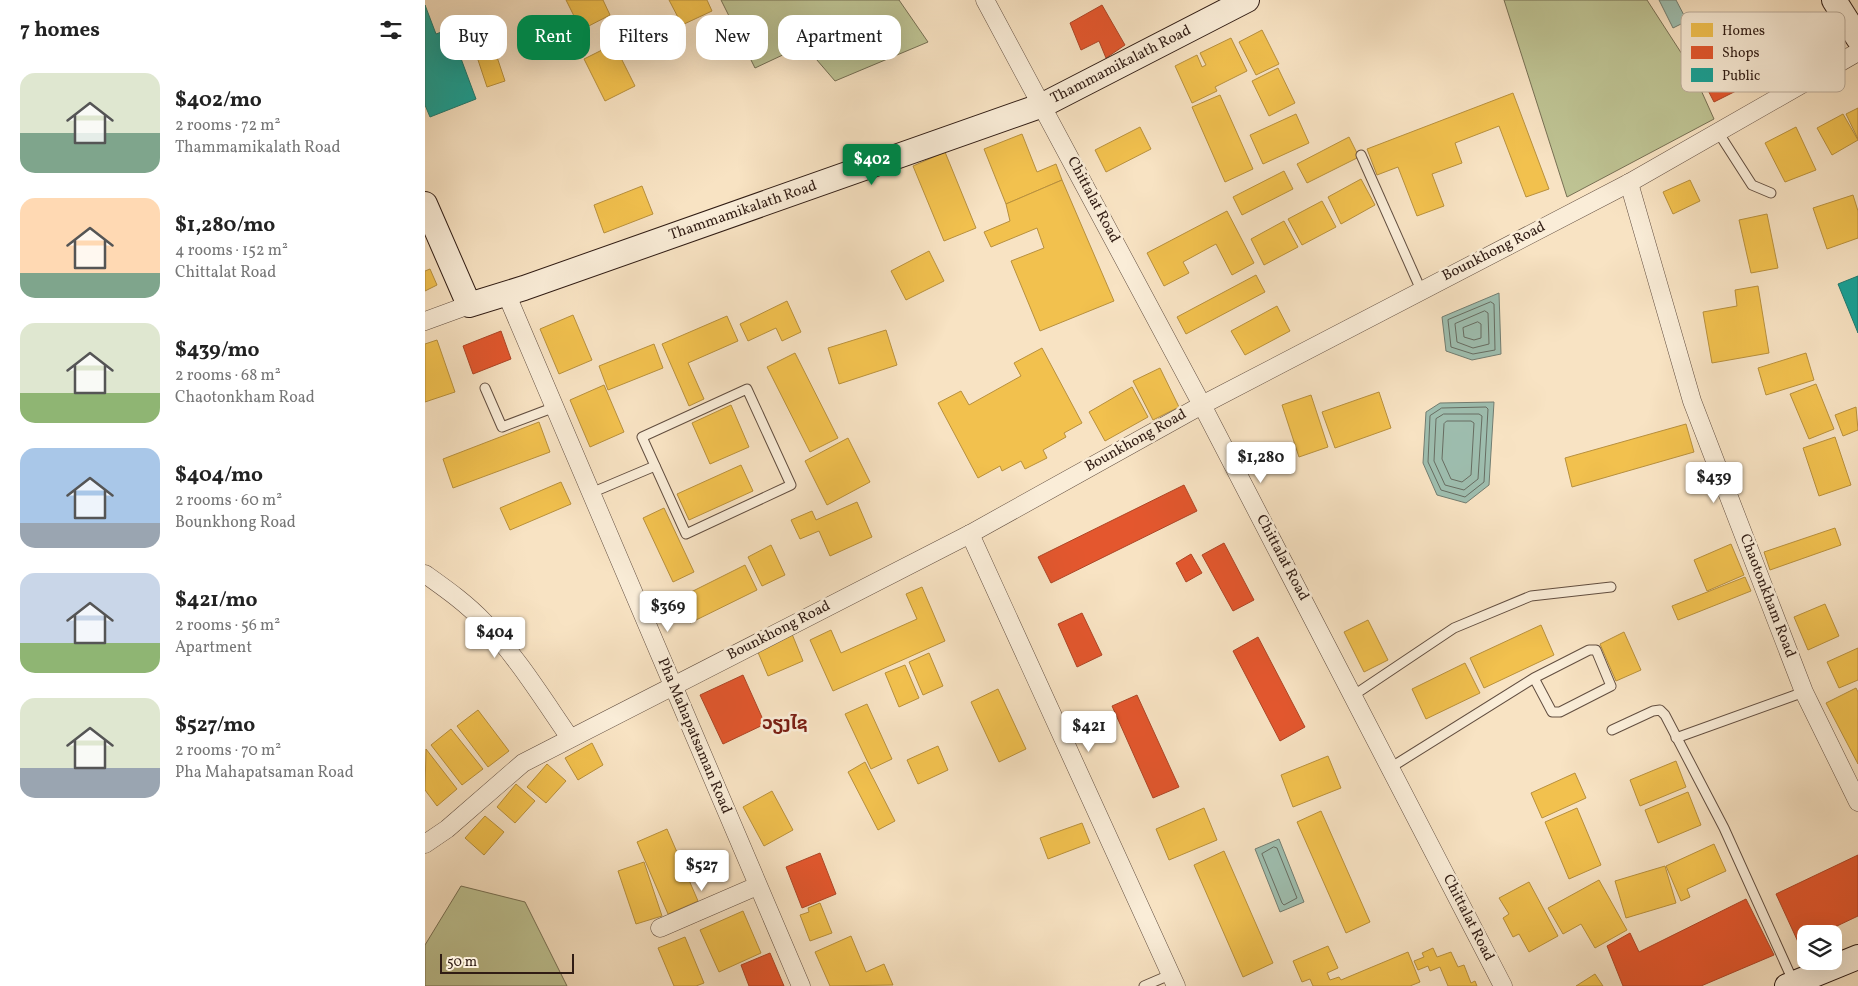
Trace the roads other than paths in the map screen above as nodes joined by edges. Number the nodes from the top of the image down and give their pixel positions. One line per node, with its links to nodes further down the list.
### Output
1 (985, 0): 10 (street, Chittalat Road)
2 (1247, 0): 10 (street, Thammamikalath Road)
3 (1834, 0): 4 (street)
4 (1842, 12)
5 (1845, 17): 6 (street)
6 (1858, 38)
7 (1858, 52): 8 (street, Bounkhong Road)
8 (1845, 59)
9 (1788, 92): 11 (street, Bounkhong Road)
10 (1043, 105): 17 (street, Thammamikalath Road); 21 (street, Chittalat Road)
11 (1718, 132): 13 (street, Bounkhong Road); 14 (lane)
12 (1361, 155): 16 (lane)
13 (1629, 184): 16 (street, Bounkhong Road); 30 (street, Chaotonkham Road)
14 (1771, 193)
15 (425, 204): 18 (street)
16 (1421, 290): 21 (street, Bounkhong Road)
17 (506, 294): 18 (street, Thammamikalath Road); 22 (street, Pha Mahapatsaman Road)
18 (469, 305): 19 (street, Thammamikalath Road)
19 (425, 322)
20 (485, 388): 22 (lane)
21 (1202, 405): 25 (street, Bounkhong Road); 31 (street, Chittalat Road)
22 (555, 408): 24 (street, Pha Mahapatsaman Road)
23 (655, 466): 23 (lane); 24 (lane)
24 (591, 493): 29 (street, Pha Mahapatsaman Road)
25 (971, 534): 29 (street, Bounkhong Road); 41 (street)
26 (425, 574): 33 (street)
27 (1611, 587): 31 (lane)
28 (1534, 678): 28 (lane); 35 (lane)
29 (673, 684): 33 (street, Bounkhong Road); 38 (street, Pha Mahapatsaman Road)
30 (1804, 692): 34 (lane); 36 (street, Chaotonkham Road)
31 (1354, 695): 35 (street, Chittalat Road)
32 (1612, 730): 34 (lane)
33 (570, 738): 37 (street, Bounkhong Road)
34 (1676, 738): 42 (lane)
35 (1390, 768): 45 (street, Chittalat Road)
36 (1858, 802)
37 (425, 844)
38 (757, 886): 39 (street); 43 (street, Pha Mahapatsaman Road)
39 (660, 928)
40 (1858, 957): 42 (street)
41 (1174, 980): 44 (lane)
42 (1792, 985)
43 (801, 986)
44 (1144, 986)
45 (1503, 986)

